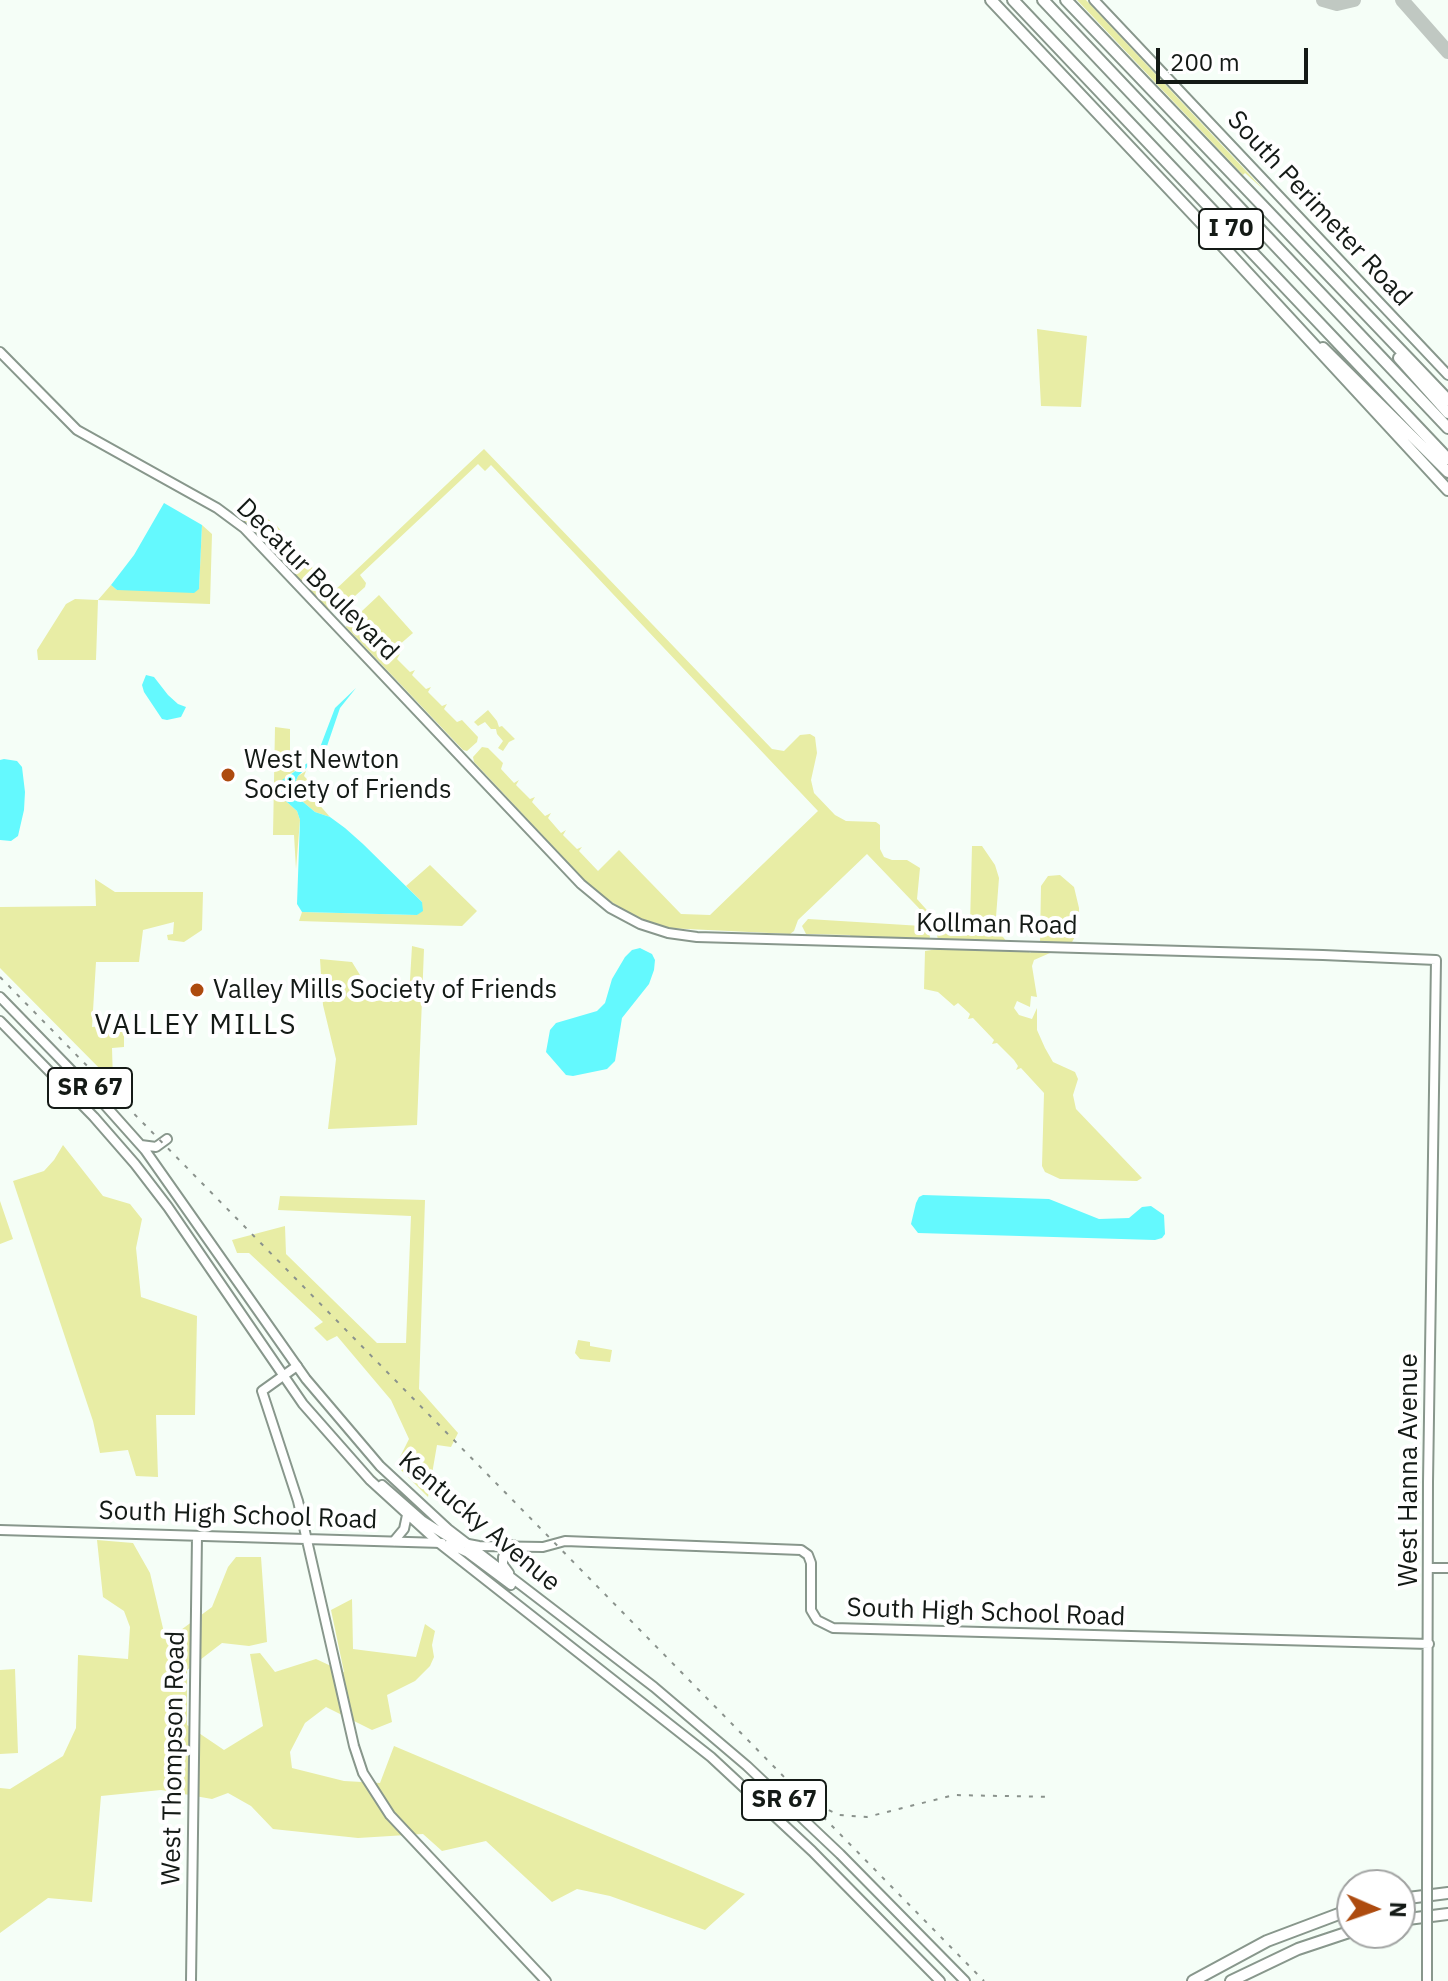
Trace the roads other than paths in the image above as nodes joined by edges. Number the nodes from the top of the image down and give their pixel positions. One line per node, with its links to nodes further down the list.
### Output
1 (991, 0): 7 (highway)
2 (1013, 0): 13 (highway, I 70)
3 (1043, 0): 12 (highway, I 70)
4 (1066, 0): 6 (highway)
5 (1094, 0): 9 (street, South Perimeter Road)
6 (1335, 284): 10 (highway); 11 (highway)
7 (1292, 320): 14 (highway); 15 (highway)
8 (0, 352): 16 (street, Decatur Boulevard)
9 (1448, 375)
10 (1448, 400)
11 (1448, 413)
12 (1448, 428)
13 (1448, 459)
14 (1448, 472)
15 (1448, 490)
16 (575, 877): 17 (street, Kollman Road)
17 (1436, 960): 33 (street, West Hanna Avenue)
18 (0, 997): 21 (street, Kentucky Avenue / SR 67)
19 (0, 1021): 23 (street, Kentucky Avenue / SR 67)
20 (167, 1139): 21 (street)
21 (141, 1145): 22 (street, Kentucky Avenue / SR 67)
22 (297, 1366): 23 (street); 31 (street, Kentucky Avenue / SR 67)
23 (282, 1376): 24 (street, Kentucky Avenue / SR 67); 28 (street)
24 (359, 1469): 25 (street, Kentucky Avenue / SR 67); 31 (street)
25 (407, 1515): 29 (street); 30 (street, Kentucky Avenue / SR 67)
26 (0, 1530): 27 (street, South High School Road)
27 (197, 1536): 28 (street, South High School Road); 44 (street, West Thompson Road)
28 (306, 1539): 29 (street, South High School Road); 45 (street)
29 (394, 1541): 30 (street, South High School Road)
30 (442, 1543): 31 (street, South High School Road); 36 (street); 46 (street, Kentucky Avenue / SR 67)
31 (466, 1543): 32 (street, South High School Road); 35 (street, Kentucky Avenue / SR 67)
32 (512, 1545): 35 (street); 37 (street, South High School Road)
33 (1428, 1568): 34 (street); 37 (street, West Hanna Avenue)
34 (1448, 1568)
35 (515, 1580): 36 (street, Kentucky Avenue / SR 67)
36 (530, 1593): 47 (street, Kentucky Avenue / SR 67)
37 (1429, 1644): 50 (street, West Hanna Avenue, bridge)
38 (1448, 1893): 39 (highway)
39 (1416, 1897)
40 (1448, 1914): 42 (highway)
41 (1336, 1915): 48 (highway)
42 (1416, 1918)
43 (1336, 1936): 49 (highway)
44 (191, 1981)
45 (546, 1981)
46 (940, 1981)
47 (965, 1981)
48 (1193, 1981)
49 (1231, 1981)
50 (1427, 1981)

